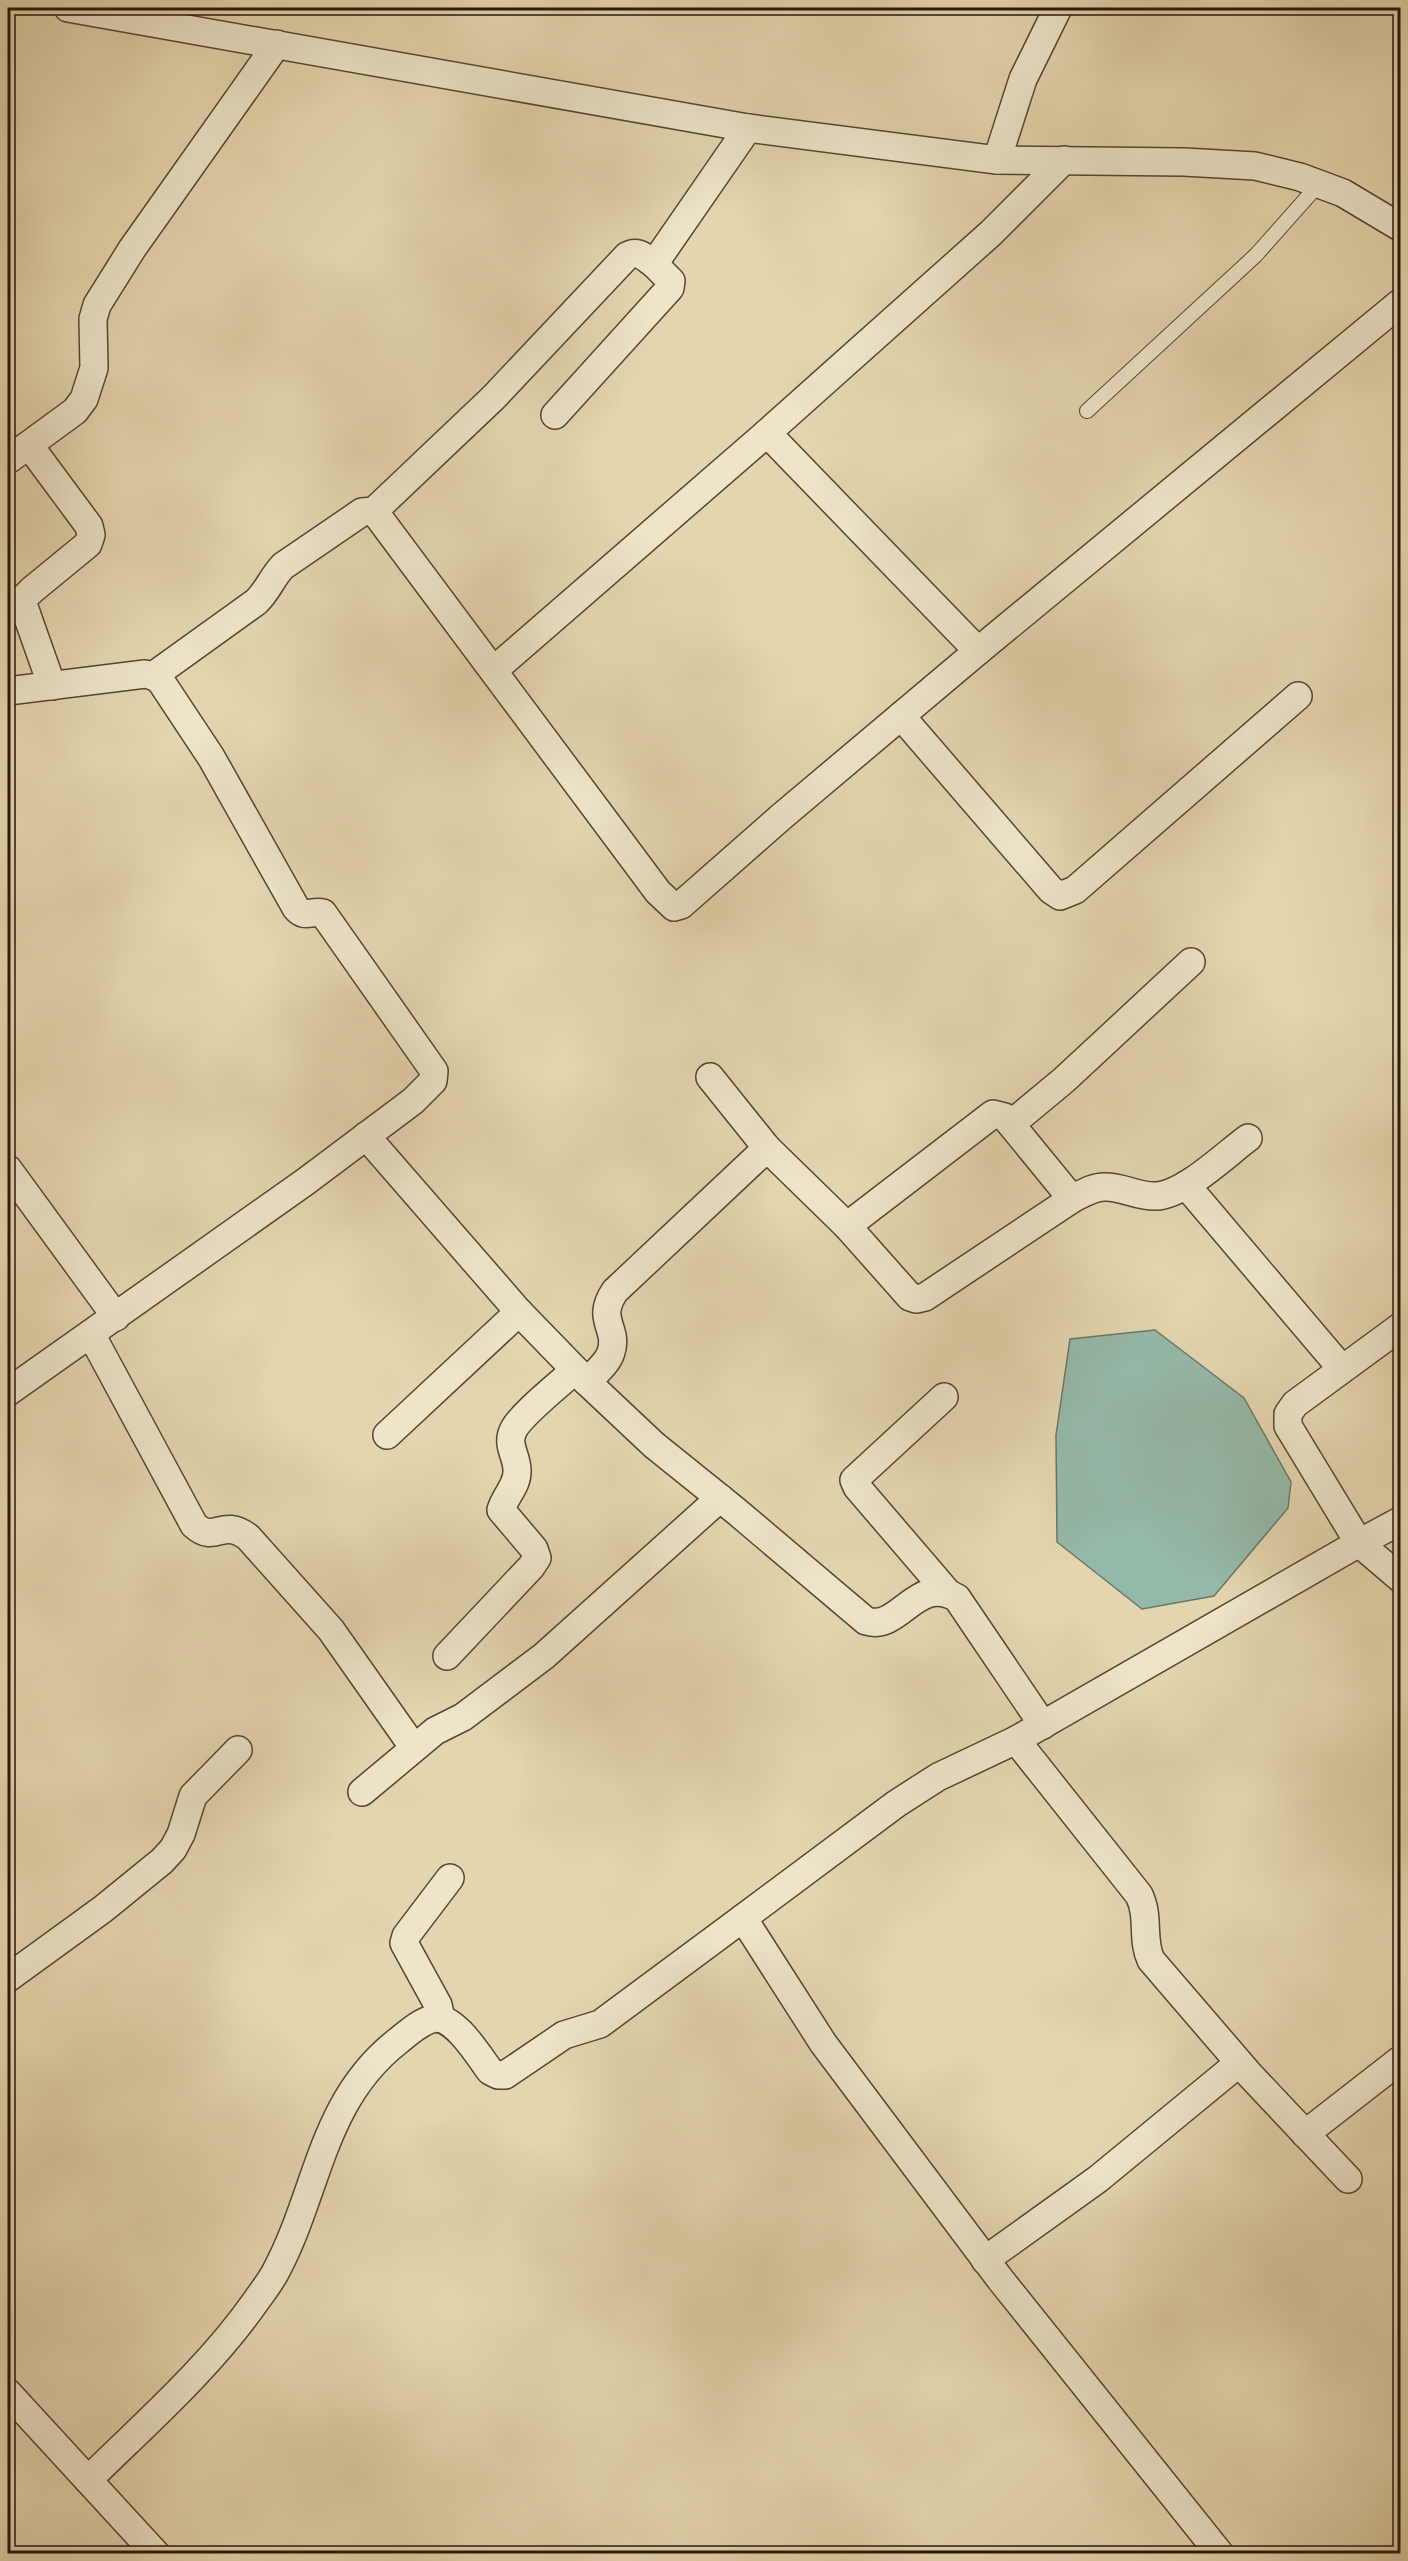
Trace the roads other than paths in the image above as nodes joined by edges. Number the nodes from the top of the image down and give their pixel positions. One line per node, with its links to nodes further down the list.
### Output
1 (68, 8): 3 (street)
2 (1058, 8): 5 (street)
3 (278, 44): 4 (street); 14 (street)
4 (748, 128): 5 (street); 9 (street)
5 (997, 160): 6 (street)
6 (1064, 160): 7 (street); 13 (street)
7 (1319, 184): 8 (street); 11 (lane)
8 (1401, 227)
9 (654, 264): 12 (street); 15 (street)
10 (1401, 303): 16 (street)
11 (1087, 411)
12 (555, 415)
13 (767, 433): 16 (street); 17 (street)
14 (18, 453): 19 (street)
15 (374, 511): 17 (street); 18 (street)
16 (978, 651): 22 (street)
17 (494, 670): 22 (street)
18 (153, 676): 19 (street); 26 (street)
19 (52, 686): 20 (street)
20 (8, 691)
21 (1298, 696): 22 (street)
22 (901, 716)
23 (1191, 962): 25 (street)
24 (710, 1077): 28 (street)
25 (1011, 1124): 31 (street); 32 (street)
26 (366, 1136): 33 (street); 34 (street)
27 (1248, 1138): 30 (street)
28 (767, 1148): 32 (street); 38 (street)
29 (8, 1169): 34 (street)
30 (1186, 1185): 31 (street); 37 (street)
31 (1072, 1199): 32 (street)
32 (847, 1226)
33 (519, 1311): 38 (street); 41 (street)
34 (116, 1317): 36 (street)
35 (1401, 1327): 37 (street)
36 (92, 1334): 39 (street); 50 (street)
37 (1342, 1369): 44 (street)
38 (581, 1376): 42 (street); 47 (street)
39 (8, 1392)
40 (944, 1397): 46 (street)
41 (387, 1435)
42 (720, 1498): 46 (street); 50 (street)
43 (1401, 1521): 44 (street)
44 (1359, 1544): 45 (street); 48 (street)
45 (1401, 1578)
46 (947, 1592): 48 (street)
47 (447, 1656)
48 (1043, 1725): 49 (street)
49 (1016, 1740): 54 (street); 58 (street)
50 (414, 1748): 52 (street)
51 (238, 1750): 55 (street)
52 (362, 1792)
53 (450, 1878): 56 (street)
54 (743, 1918): 56 (street); 61 (street)
55 (8, 1978)
56 (441, 2018): 63 (street)
57 (1401, 2060): 59 (street)
58 (1239, 2063): 59 (street); 61 (street)
59 (1305, 2133): 60 (street)
60 (1348, 2179)
61 (985, 2260): 65 (street)
62 (8, 2392): 63 (street)
63 (88, 2480): 64 (street)
64 (156, 2553)
65 (1220, 2553)

